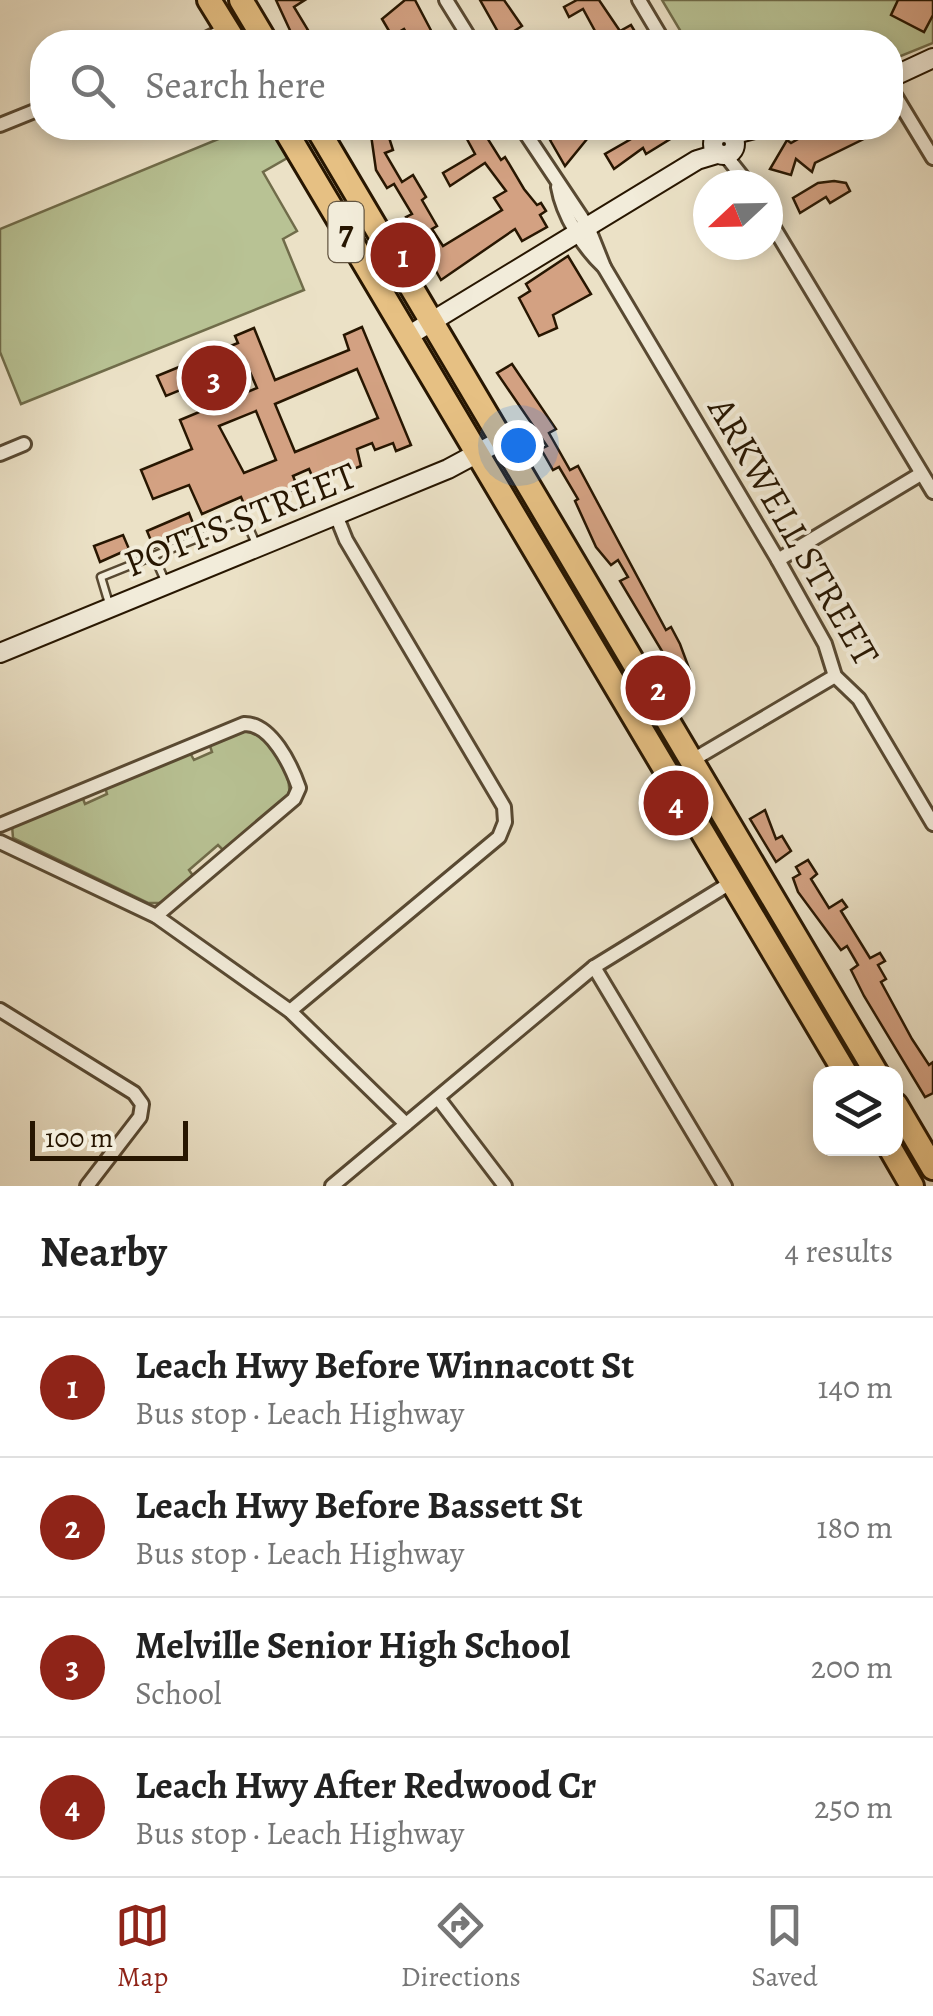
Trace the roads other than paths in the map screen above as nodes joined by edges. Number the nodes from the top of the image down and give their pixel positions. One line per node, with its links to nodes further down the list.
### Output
1 (210, 0): 5 (highway)
2 (241, 0): 6 (highway)
3 (446, 0): 7 (street)
4 (639, 0): 8 (street)
5 (227, 30)
6 (259, 30)
7 (465, 30)
8 (657, 30)
9 (932, 58): 10 (street); 11 (street)
10 (903, 64)
11 (903, 72)
12 (903, 108): 19 (street)
13 (30, 113): 14 (street)
14 (0, 125)
15 (291, 140): 24 (highway, 7)
16 (323, 140): 23 (highway, 7)
17 (529, 140): 21 (street, ARKWELL STREET)
18 (723, 141): 20 (street); 21 (street)
19 (933, 158)
20 (740, 170)
21 (583, 230): 23 (street); 34 (street, ARKWELL STREET)
22 (783, 244): 29 (street)
23 (432, 322): 24 (street); 25 (highway, 7)
24 (408, 336): 28 (highway, 7)
25 (502, 440): 28 (street, POTTS STREET); 39 (highway, 7)
26 (24, 444): 27 (street)
27 (0, 454)
28 (478, 454): 31 (street, POTTS STREET); 43 (highway, 7)
29 (919, 475): 30 (street); 34 (street)
30 (933, 492)
31 (336, 515): 32 (street, POTTS STREET); 47 (street)
32 (257, 547): 33 (lane); 35 (street, POTTS STREET)
33 (154, 556): 35 (lane); 36 (lane)
34 (778, 560): 38 (street, ARKWELL STREET)
35 (166, 584): 36 (street, POTTS STREET)
36 (110, 608): 37 (street, POTTS STREET)
37 (0, 653)
38 (835, 676): 39 (street); 40 (street, ARKWELL STREET)
39 (692, 761): 49 (highway, 7)
40 (933, 824)
41 (0, 825): 44 (street)
42 (0, 842): 44 (street)
43 (732, 882): 45 (street); 48 (highway, 7)
44 (156, 916): 47 (street)
45 (594, 966): 50 (street); 58 (street)
46 (0, 1010): 55 (street)
47 (290, 1011): 52 (street)
48 (841, 1066)
49 (872, 1066)
50 (438, 1098): 52 (street); 57 (street)
51 (903, 1117): 54 (highway)
52 (406, 1124): 56 (street)
53 (895, 1156): 59 (highway)
54 (933, 1168)
55 (87, 1186)
56 (332, 1186)
57 (505, 1186)
58 (724, 1186)
59 (912, 1186)

